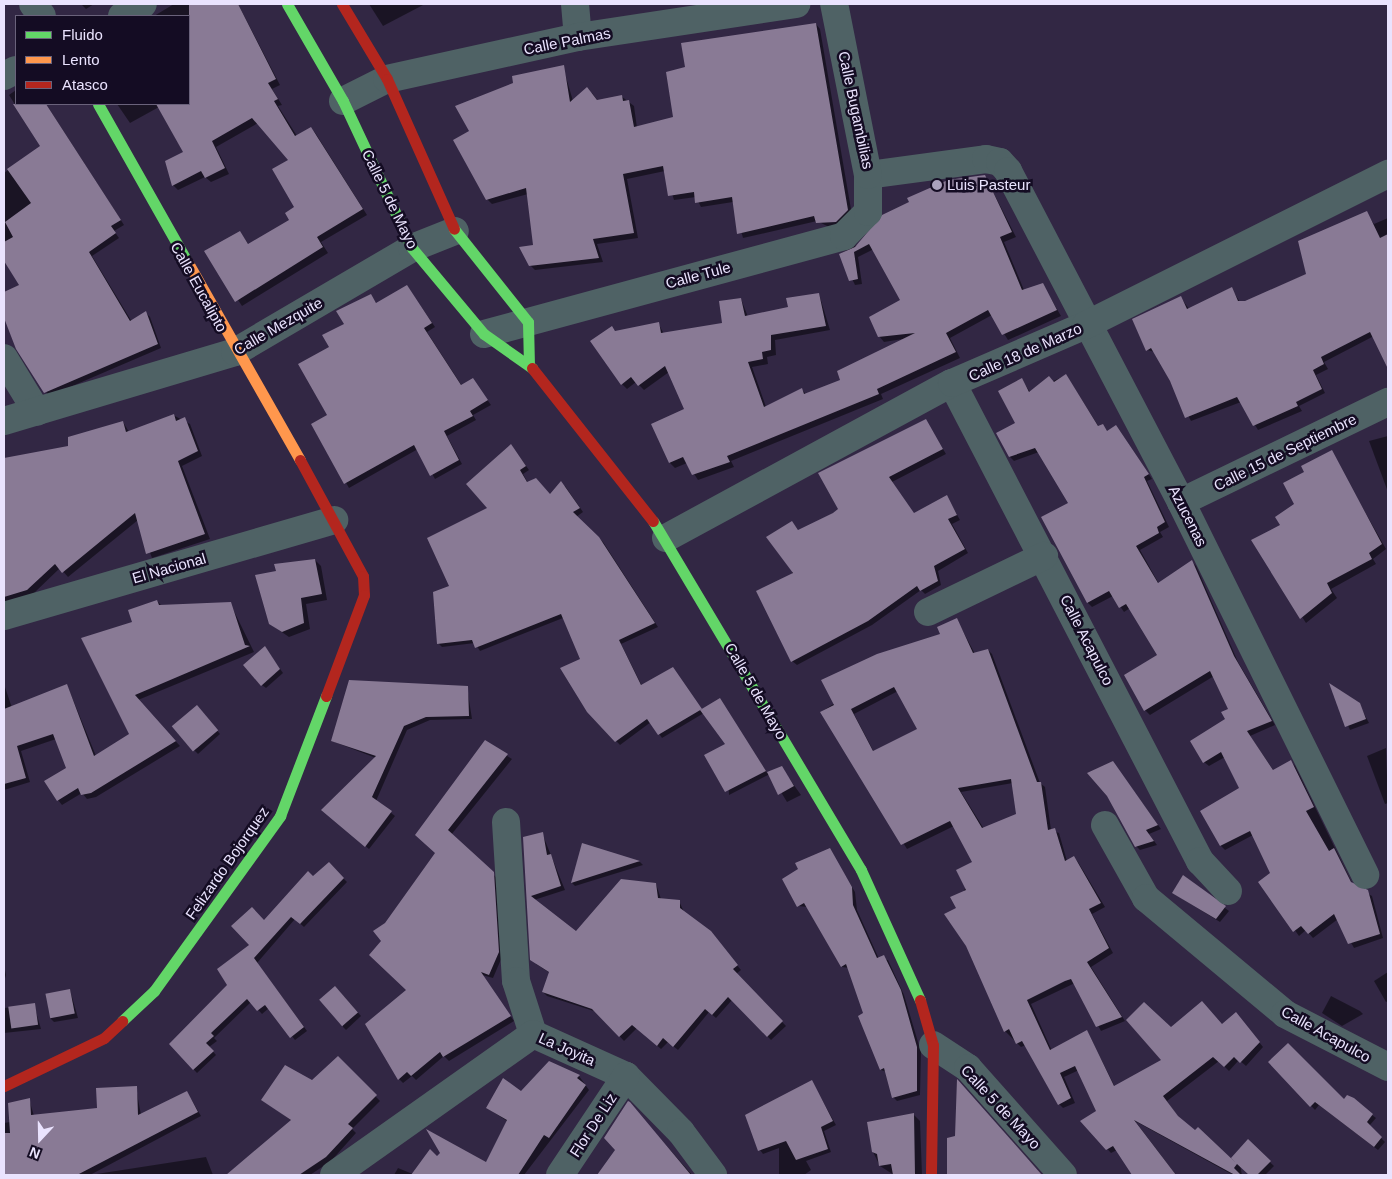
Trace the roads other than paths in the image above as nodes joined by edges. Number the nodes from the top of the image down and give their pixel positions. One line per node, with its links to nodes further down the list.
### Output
1 (33, 4): 8 (street)
2 (143, 4): 9 (street)
3 (287, 4): 12 (street, Calle 5 de Mayo)
4 (342, 4): 11 (street)
5 (575, 4): 10 (street)
6 (797, 4): 10 (street, Calle Palmas)
7 (834, 4): 16 (street, Calle Bugambilias)
8 (41, 15)
9 (124, 15)
10 (578, 37): 11 (street, Calle Palmas)
11 (387, 79): 12 (street, Calle Palmas); 17 (street)
12 (343, 101): 18 (street, Calle 5 de Mayo)
13 (99, 105): 22 (street, Calle Eucalipto)
14 (1000, 162): 16 (street, Calle Bugambilias); 20 (street, Azucenas)
15 (1388, 174): 20 (street, Calle 18 de Marzo)
16 (868, 175): 19 (street, Calle Tule)
17 (455, 231): 18 (street, Calle Mezquite); 19 (street)
18 (412, 248): 21 (street, Calle 5 de Mayo); 22 (street, Calle Mezquite)
19 (528, 322): 21 (street, Calle Tule); 24 (street)
20 (1086, 325): 25 (street, Calle 18 de Marzo); 29 (street, Azucenas)
21 (484, 334): 24 (street, Calle 5 de Mayo)
22 (235, 352): 27 (street, Calle Mezquite); 30 (street, Calle Eucalipto)
23 (4, 358): 27 (street)
24 (529, 365): 31 (street, Calle 5 de Mayo)
25 (952, 384): 31 (street, Calle 18 de Marzo); 32 (street, Calle Acapulco)
26 (1388, 402): 29 (street, Calle 15 de Septiembre)
27 (36, 412): 28 (street, Calle Mezquite)
28 (4, 420)
29 (1181, 502): 37 (street, Azucenas)
30 (334, 520): 34 (street, El Nacional); 43 (street, Felizardo Bojorquez)
31 (666, 538): 40 (street, Calle 5 de Mayo)
32 (1044, 556): 33 (street); 38 (street, Calle Acapulco)
33 (928, 612)
34 (4, 616)
35 (506, 822): 39 (street)
36 (1105, 825): 41 (street, Calle Acapulco)
37 (1365, 875)
38 (1228, 891)
39 (533, 1034): 42 (street, La Joyita); 44 (street, La Joyita)
40 (933, 1045): 47 (street, Calle 5 de Mayo); 48 (street, Calle 5 de Mayo)
41 (1388, 1067)
42 (626, 1076): 45 (street, Flor De Liz); 46 (street, La Joyita)
43 (4, 1086)
44 (344, 1169)
45 (560, 1175)
46 (713, 1175)
47 (931, 1175)
48 (1063, 1175)

